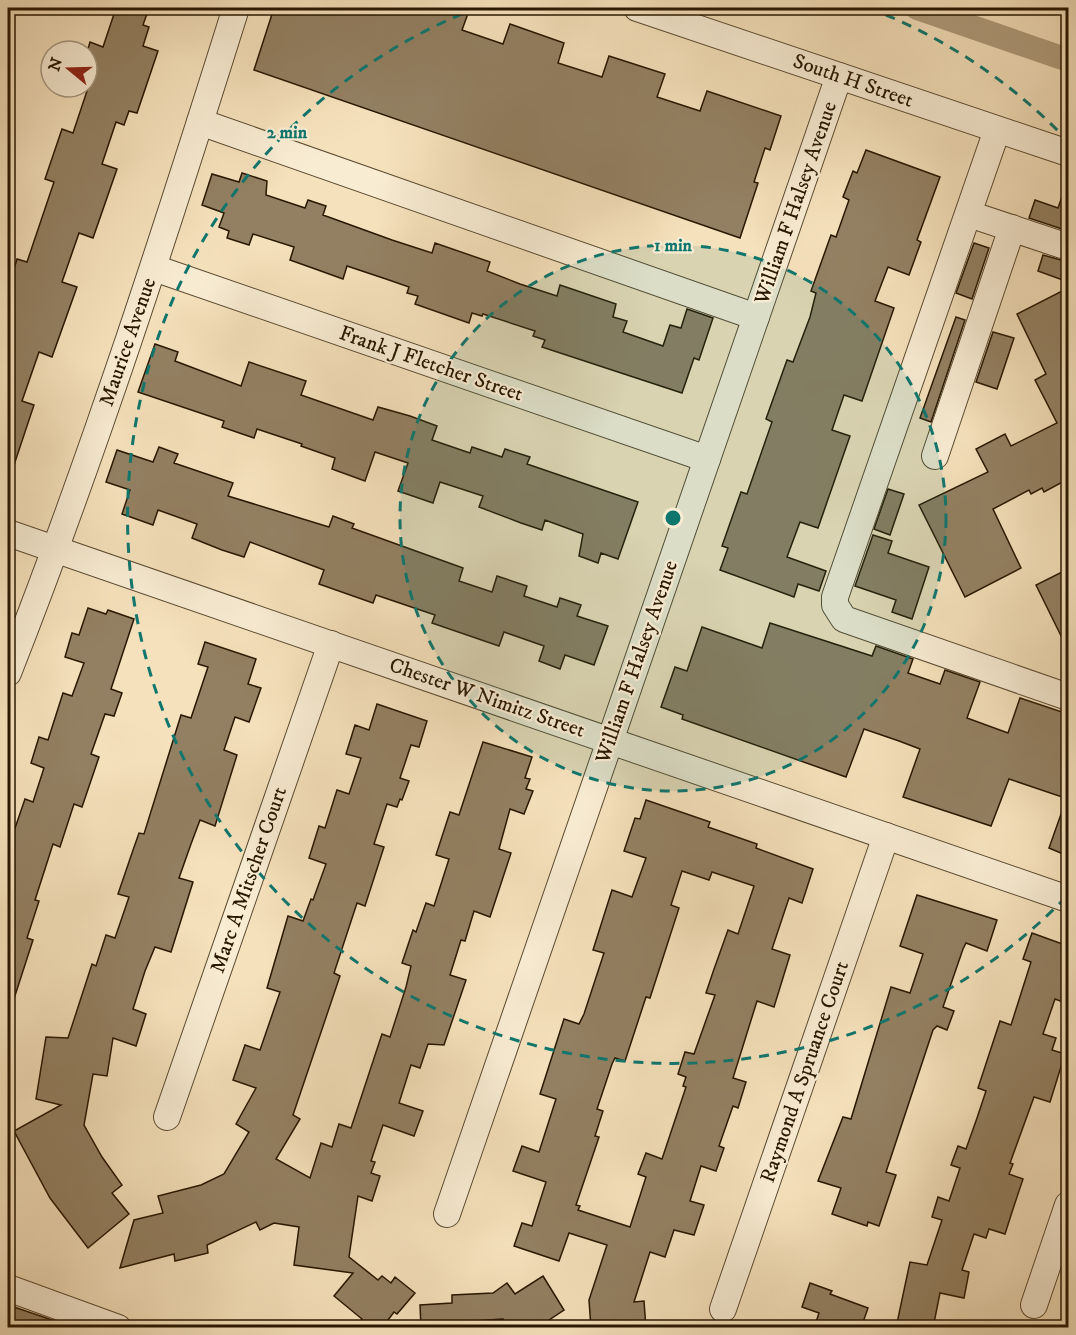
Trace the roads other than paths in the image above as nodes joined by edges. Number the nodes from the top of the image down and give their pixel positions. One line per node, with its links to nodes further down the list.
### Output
1 (236, 8): 4 (street, Maurice Avenue)
2 (637, 8): 3 (street, South H Street)
3 (839, 76): 5 (street, South H Street); 11 (street, William F Halsey Avenue)
4 (200, 122): 10 (street, Maurice Avenue); 11 (street)
5 (998, 130): 6 (street, South H Street); 7 (street)
6 (1068, 153)
7 (969, 213): 8 (street); 18 (street)
8 (1012, 228): 9 (street); 12 (street)
9 (1068, 247)
10 (154, 268): 13 (street, Frank J Fletcher Street); 15 (street, Maurice Avenue)
11 (756, 317): 13 (street, William F Halsey Avenue)
12 (935, 456)
13 (707, 459): 19 (street, William F Halsey Avenue)
14 (8, 532): 15 (street, Chester W Nimitz Street)
15 (56, 549): 16 (street, Chester W Nimitz Street); 17 (street, Maurice Avenue)
16 (331, 644): 19 (street, Chester W Nimitz Street); 22 (street, Marc A Mitscher Court)
17 (8, 673)
18 (1068, 697)
19 (610, 740): 20 (street, Chester W Nimitz Street); 24 (street, William F Halsey Avenue)
20 (886, 836): 21 (street, Chester W Nimitz Street); 27 (street, Raymond A Spruance Court)
21 (1068, 898)
22 (167, 1117)
23 (1068, 1204): 26 (street)
24 (447, 1214)
25 (8, 1288): 28 (street)
26 (1034, 1305)
27 (723, 1309)
28 (118, 1328)

